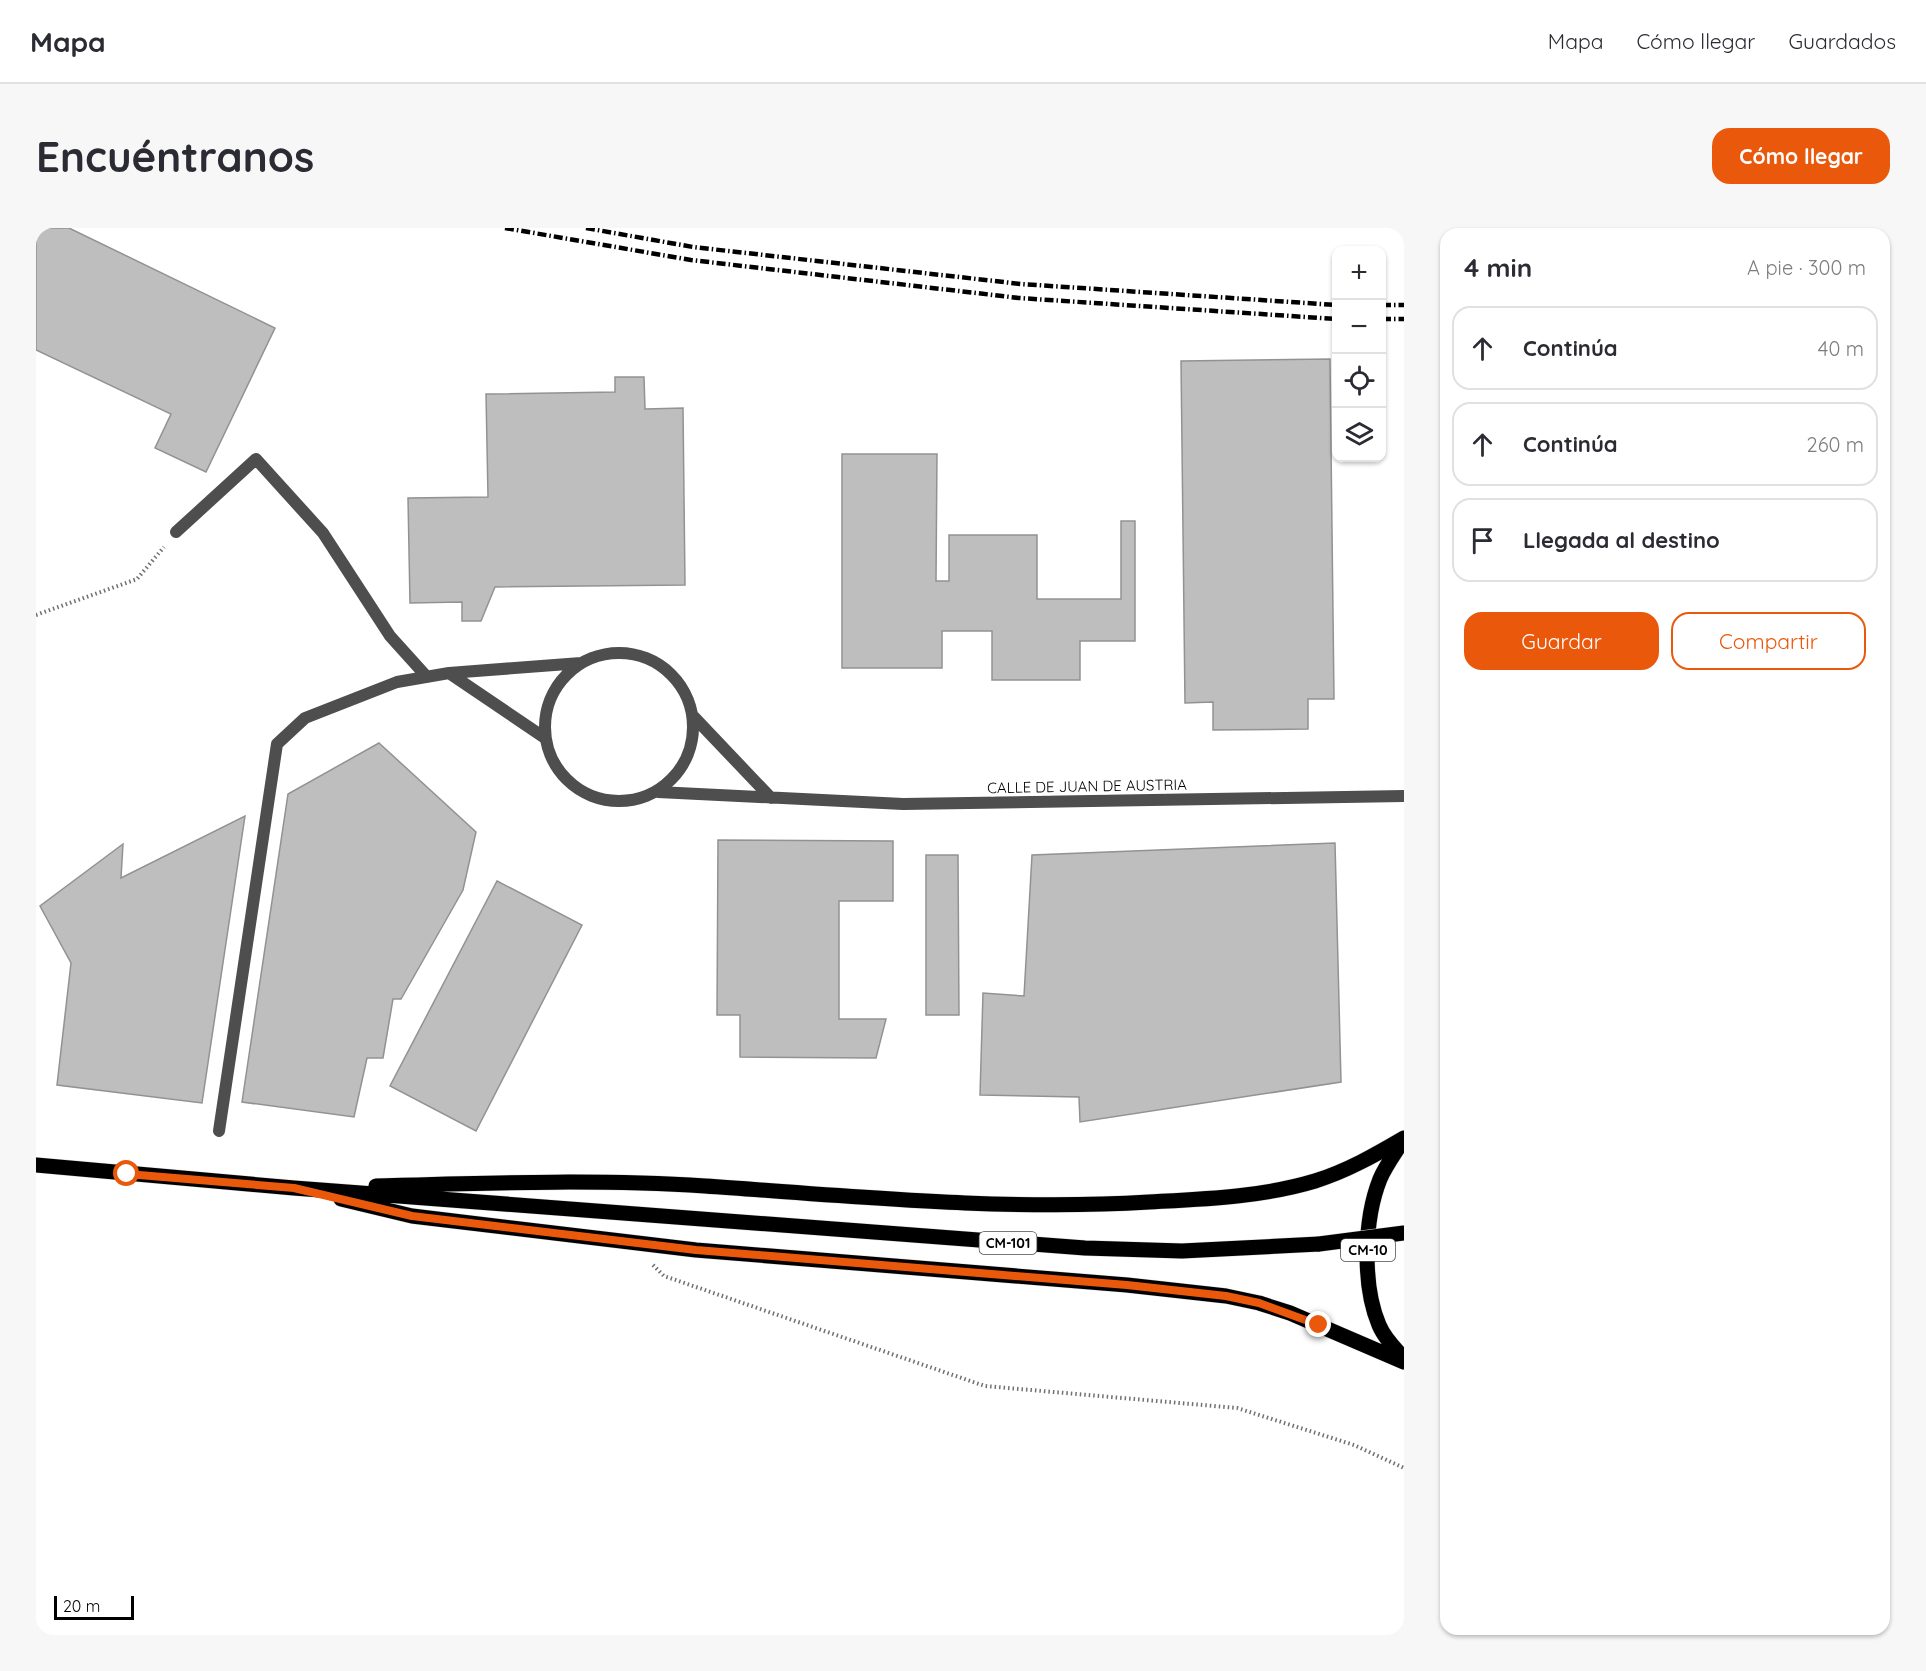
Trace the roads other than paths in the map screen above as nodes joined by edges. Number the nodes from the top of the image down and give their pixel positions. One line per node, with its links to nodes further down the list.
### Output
1 (176, 532): 4 (street)
2 (581, 663): 3 (street); 5 (street); 6 (street)
3 (449, 673): 4 (street); 6 (street)
4 (427, 677): 10 (street)
5 (694, 717): 7 (street); 9 (street)
6 (545, 738): 7 (street)
7 (658, 792): 9 (street, CALLE DE JUAN DE AUSTRIA)
8 (1404, 796): 9 (street, CALLE DE JUAN DE AUSTRIA)
9 (771, 798)
10 (219, 1131)
11 (1404, 1139): 13 (main road); 15 (main road, CM-10)
12 (36, 1165): 13 (main road, CM-101)
13 (294, 1188): 14 (main road, CM-101, bridge); 15 (main road)
14 (1404, 1233)
15 (1404, 1360)

